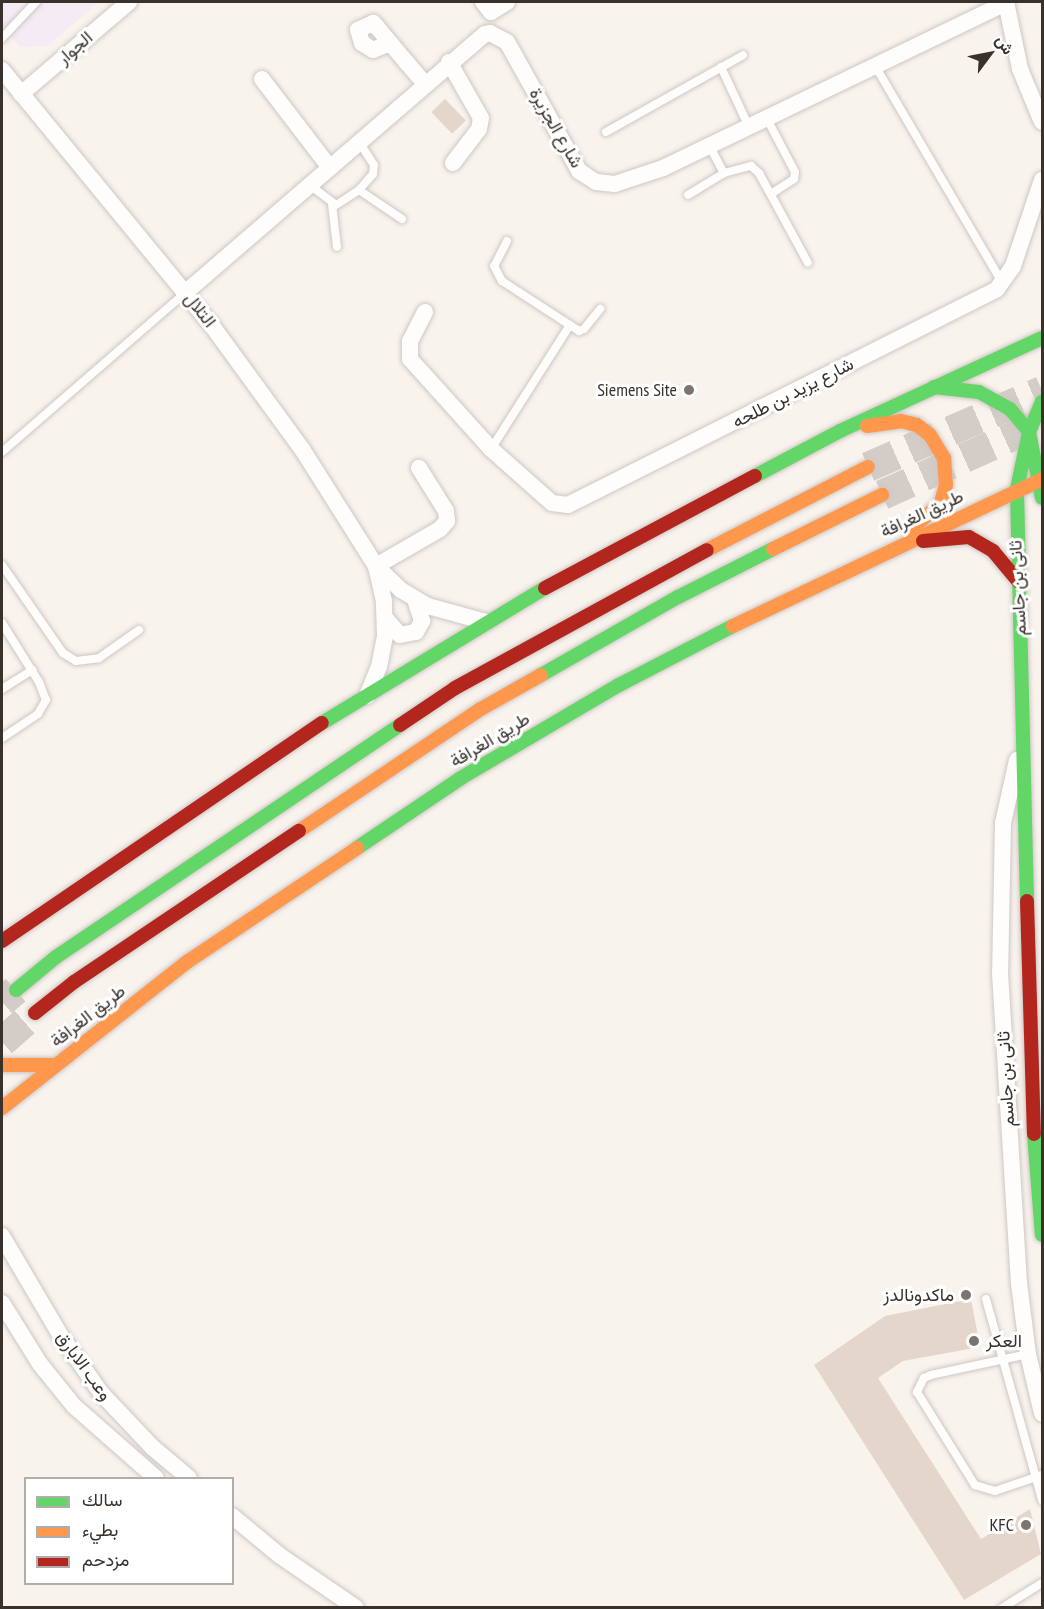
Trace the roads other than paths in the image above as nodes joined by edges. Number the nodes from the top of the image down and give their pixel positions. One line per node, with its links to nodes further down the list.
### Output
1 (36, 2): 7 (lane)
2 (129, 2): 16 (street, الجوار)
3 (507, 2): 5 (street)
4 (1006, 2): 11 (street, شارع الجزيرة); 18 (street)
5 (487, 7): 6 (street)
6 (490, 33): 10 (street); 22 (street, شارع الجزيرة)
7 (2, 38)
8 (390, 43): 15 (street)
9 (743, 55): 12 (lane)
10 (449, 62): 15 (street); 23 (street)
11 (874, 64): 17 (street, شارع الجزيرة); 36 (lane)
12 (722, 67): 19 (lane); 20 (lane)
13 (2, 70): 16 (street, التلال)
14 (262, 79): 24 (street)
15 (425, 84): 21 (street)
16 (21, 94): 37 (street, التلال)
17 (766, 117): 19 (street, شارع الجزيرة); 29 (lane)
18 (1042, 122)
19 (748, 125): 22 (street, شارع الجزيرة)
20 (606, 132)
21 (359, 142): 24 (street); 28 (lane)
22 (709, 145): 25 (lane)
23 (453, 163)
24 (330, 168): 27 (street)
25 (724, 173): 29 (lane); 30 (lane)
26 (1042, 180): 36 (street)
27 (311, 186): 31 (lane); 37 (street)
28 (359, 190): 31 (lane); 32 (lane)
29 (771, 194): 35 (lane)
30 (688, 195)
31 (332, 204): 34 (lane)
32 (402, 219)
33 (507, 241): 40 (lane)
34 (337, 247)
35 (808, 263)
36 (1003, 284): 46 (street, شارع يزيد بن طلحه)
37 (186, 292): 47 (lane); 56 (street, التلال)
38 (600, 309): 40 (lane)
39 (425, 312): 46 (street, شارع يزيد بن طلحه)
40 (570, 325): 46 (lane)
41 (1042, 338): 42 (main road)
42 (930, 387): 44 (main road); 45 (main road)
43 (1042, 402): 45 (main road, ثانى بن جاسم)
44 (840, 431): 54 (main road); 60 (main road)
45 (1029, 432): 50 (main road); 51 (main road, ثانى بن جاسم)
46 (491, 449)
47 (2, 452)
48 (868, 467): 69 (main road)
49 (419, 468): 56 (street)
50 (1041, 479): 51 (main road, طريق الغرافة); 53 (main road)
51 (1017, 489): 54 (main road, طريق الغرافة); 57 (main road, ثانى بن جاسم)
52 (882, 495): 70 (main road, طريق الغرافة)
53 (1042, 498)
54 (874, 556): 57 (main road); 72 (main road, طريق الغرافة)
55 (2, 565): 62 (lane)
56 (376, 566): 58 (street); 59 (street)
57 (1019, 582): 67 (main road, ثانى بن جاسم)
58 (415, 599): 59 (street); 60 (street)
59 (386, 619): 65 (street)
60 (486, 622): 65 (main road)
61 (2, 623): 63 (lane)
62 (139, 630)
63 (32, 670): 64 (lane); 66 (lane)
64 (2, 689)
65 (367, 696): 68 (main road)
66 (2, 738)
67 (1023, 745): 77 (main road, ثانى بن جاسم); 81 (street, ثانى بن جاسم)
68 (2, 941)
69 (15, 990)
70 (35, 1013)
71 (2, 1065): 72 (main road)
72 (55, 1065): 73 (main road, طريق الغرافة)
73 (31, 1084): 74 (main road); 75 (main road, طريق الغرافة); 76 (main road)
74 (2, 1089)
75 (2, 1108)
76 (2, 1122)
77 (1042, 1235)
78 (2, 1236): 85 (street, وعب الابارق)
79 (986, 1299): 82 (lane)
80 (2, 1303): 84 (street, وعب الابارق)
81 (1028, 1354): 82 (lane); 83 (street, ثانى بن جاسم)
82 (1004, 1361): 86 (lane); 86 (lane)
83 (1042, 1413)
84 (154, 1477)
85 (187, 1477)
86 (1039, 1477): 87 (lane)
87 (1042, 1500)
88 (234, 1518): 90 (street)
89 (234, 1528): 90 (street)
90 (268, 1546): 92 (street)
91 (1042, 1583): 93 (lane)
92 (350, 1606)
93 (1002, 1608)

